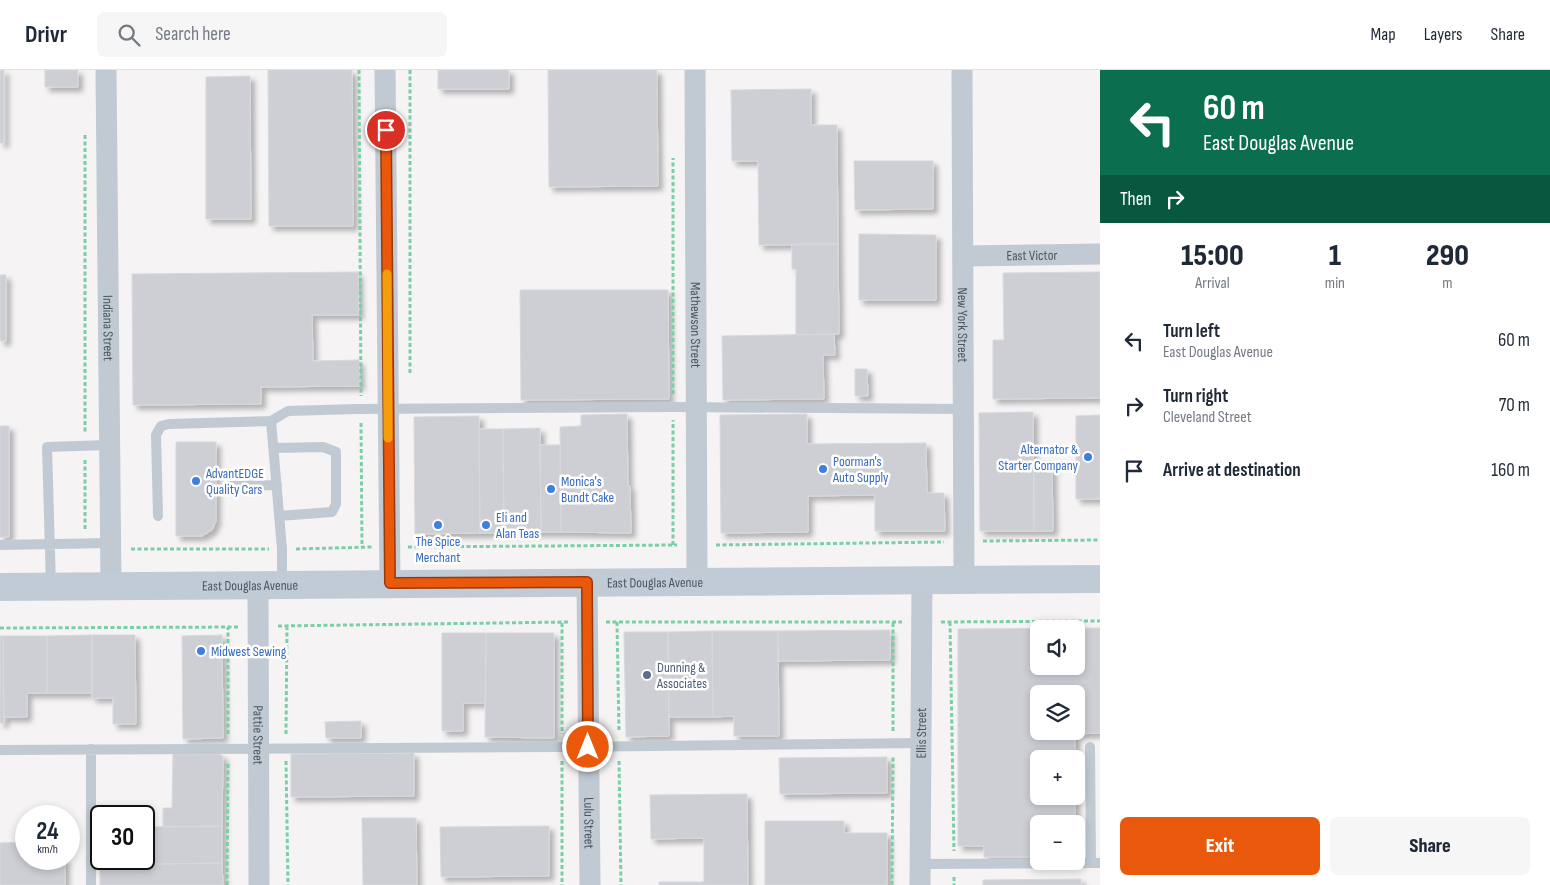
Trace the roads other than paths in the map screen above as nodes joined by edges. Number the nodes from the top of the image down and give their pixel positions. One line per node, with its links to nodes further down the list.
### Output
1 (106, 70): 11 (street, Indiana Street)
2 (385, 70): 8 (street)
3 (695, 70): 7 (street, Mathewson Street)
4 (962, 70): 6 (street, New York Street)
5 (1100, 254): 6 (street, East Victor)
6 (963, 256): 9 (street, New York Street)
7 (696, 407): 8 (lane); 9 (lane); 21 (street, Mathewson Street)
8 (388, 409): 10 (lane); 25 (street)
9 (963, 409): 23 (street, New York Street)
10 (272, 421): 12 (lane); 15 (lane)
11 (109, 445): 18 (lane); 19 (street, Indiana Street)
12 (274, 448): 13 (lane); 16 (lane)
13 (277, 485): 14 (lane); 16 (lane)
14 (230, 486)
15 (158, 516)
16 (279, 516): 26 (lane)
17 (0, 544): 18 (lane)
18 (50, 544): 19 (lane); 28 (lane)
19 (110, 546): 29 (street, Indiana Street)
20 (1100, 579): 23 (main road, East Douglas Avenue)
21 (697, 580): 22 (main road, East Douglas Avenue); 24 (main road, East Douglas Avenue)
22 (922, 580): 23 (main road, East Douglas Avenue); 30 (street, Ellis Street)
23 (964, 580)
24 (587, 582): 25 (main road, East Douglas Avenue); 31 (street, Lulu Street)
25 (390, 583): 26 (main road, East Douglas Avenue)
26 (270, 584): 29 (main road, East Douglas Avenue); 33 (street, Pattie Street)
27 (0, 586): 28 (main road, East Douglas Avenue)
28 (51, 586): 29 (main road, East Douglas Avenue)
29 (111, 586)
30 (921, 743): 31 (lane); 37 (street, Ellis Street)
31 (588, 747): 33 (lane); 40 (street, Lulu Street)
32 (1090, 747): 36 (lane)
33 (259, 748): 34 (lane); 39 (street, Pattie Street)
34 (91, 749): 35 (lane); 38 (lane)
35 (0, 750)
36 (1096, 863): 37 (lane)
37 (920, 864): 41 (street, Ellis Street)
38 (91, 885)
39 (259, 885)
40 (590, 885)
41 (920, 885)

